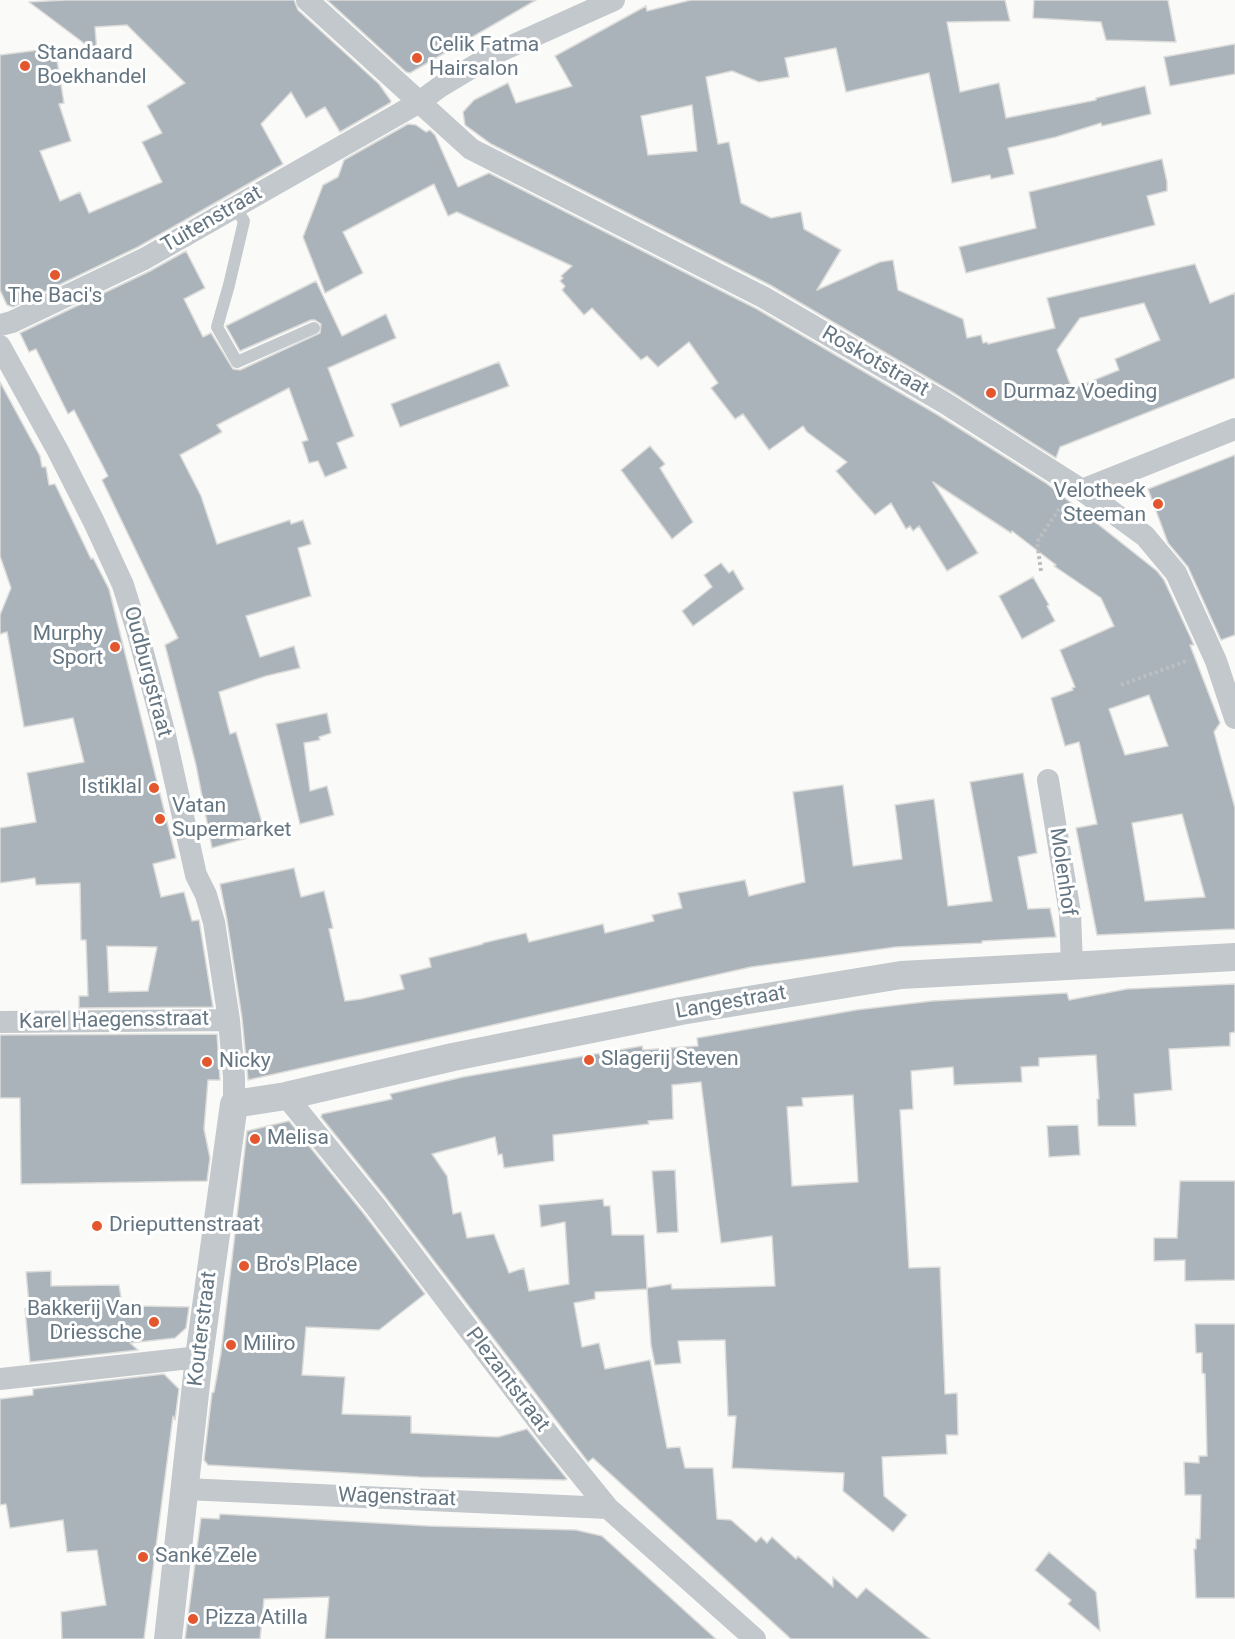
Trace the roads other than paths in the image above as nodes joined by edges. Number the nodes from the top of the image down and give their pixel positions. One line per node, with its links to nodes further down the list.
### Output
1 (307, 0): 3 (street, Roskotstraat)
2 (614, 0): 3 (street, Tuitenstraat)
3 (418, 102): 4 (street, Tuitenstraat); 9 (street, Roskotstraat)
4 (235, 207): 5 (street, Tuitenstraat); 6 (lane)
5 (0, 325)
6 (314, 328)
7 (0, 346): 15 (street, Oudburgstraat)
8 (1235, 429): 9 (street)
9 (1078, 487): 10 (street, Roskotstraat)
10 (1220, 654): 11 (street, Roskotstraat)
11 (1235, 718)
12 (1048, 780): 14 (street, Molenhof)
13 (1235, 957): 14 (street, Langestraat)
14 (1072, 965): 17 (street, Langestraat)
15 (229, 1020): 16 (street, Karel Haegensstraat); 18 (street, Kouterstraat)
16 (0, 1022)
17 (286, 1096): 18 (street, Langestraat); 22 (street, Plezantstraat)
18 (234, 1104): 19 (street, Kouterstraat)
19 (199, 1357): 20 (street); 21 (street, Kouterstraat)
20 (0, 1378)
21 (185, 1490): 22 (street, Wagenstraat); 23 (street, Kouterstraat)
22 (608, 1508): 24 (street, Plezantstraat)
23 (168, 1639)
24 (755, 1639)

